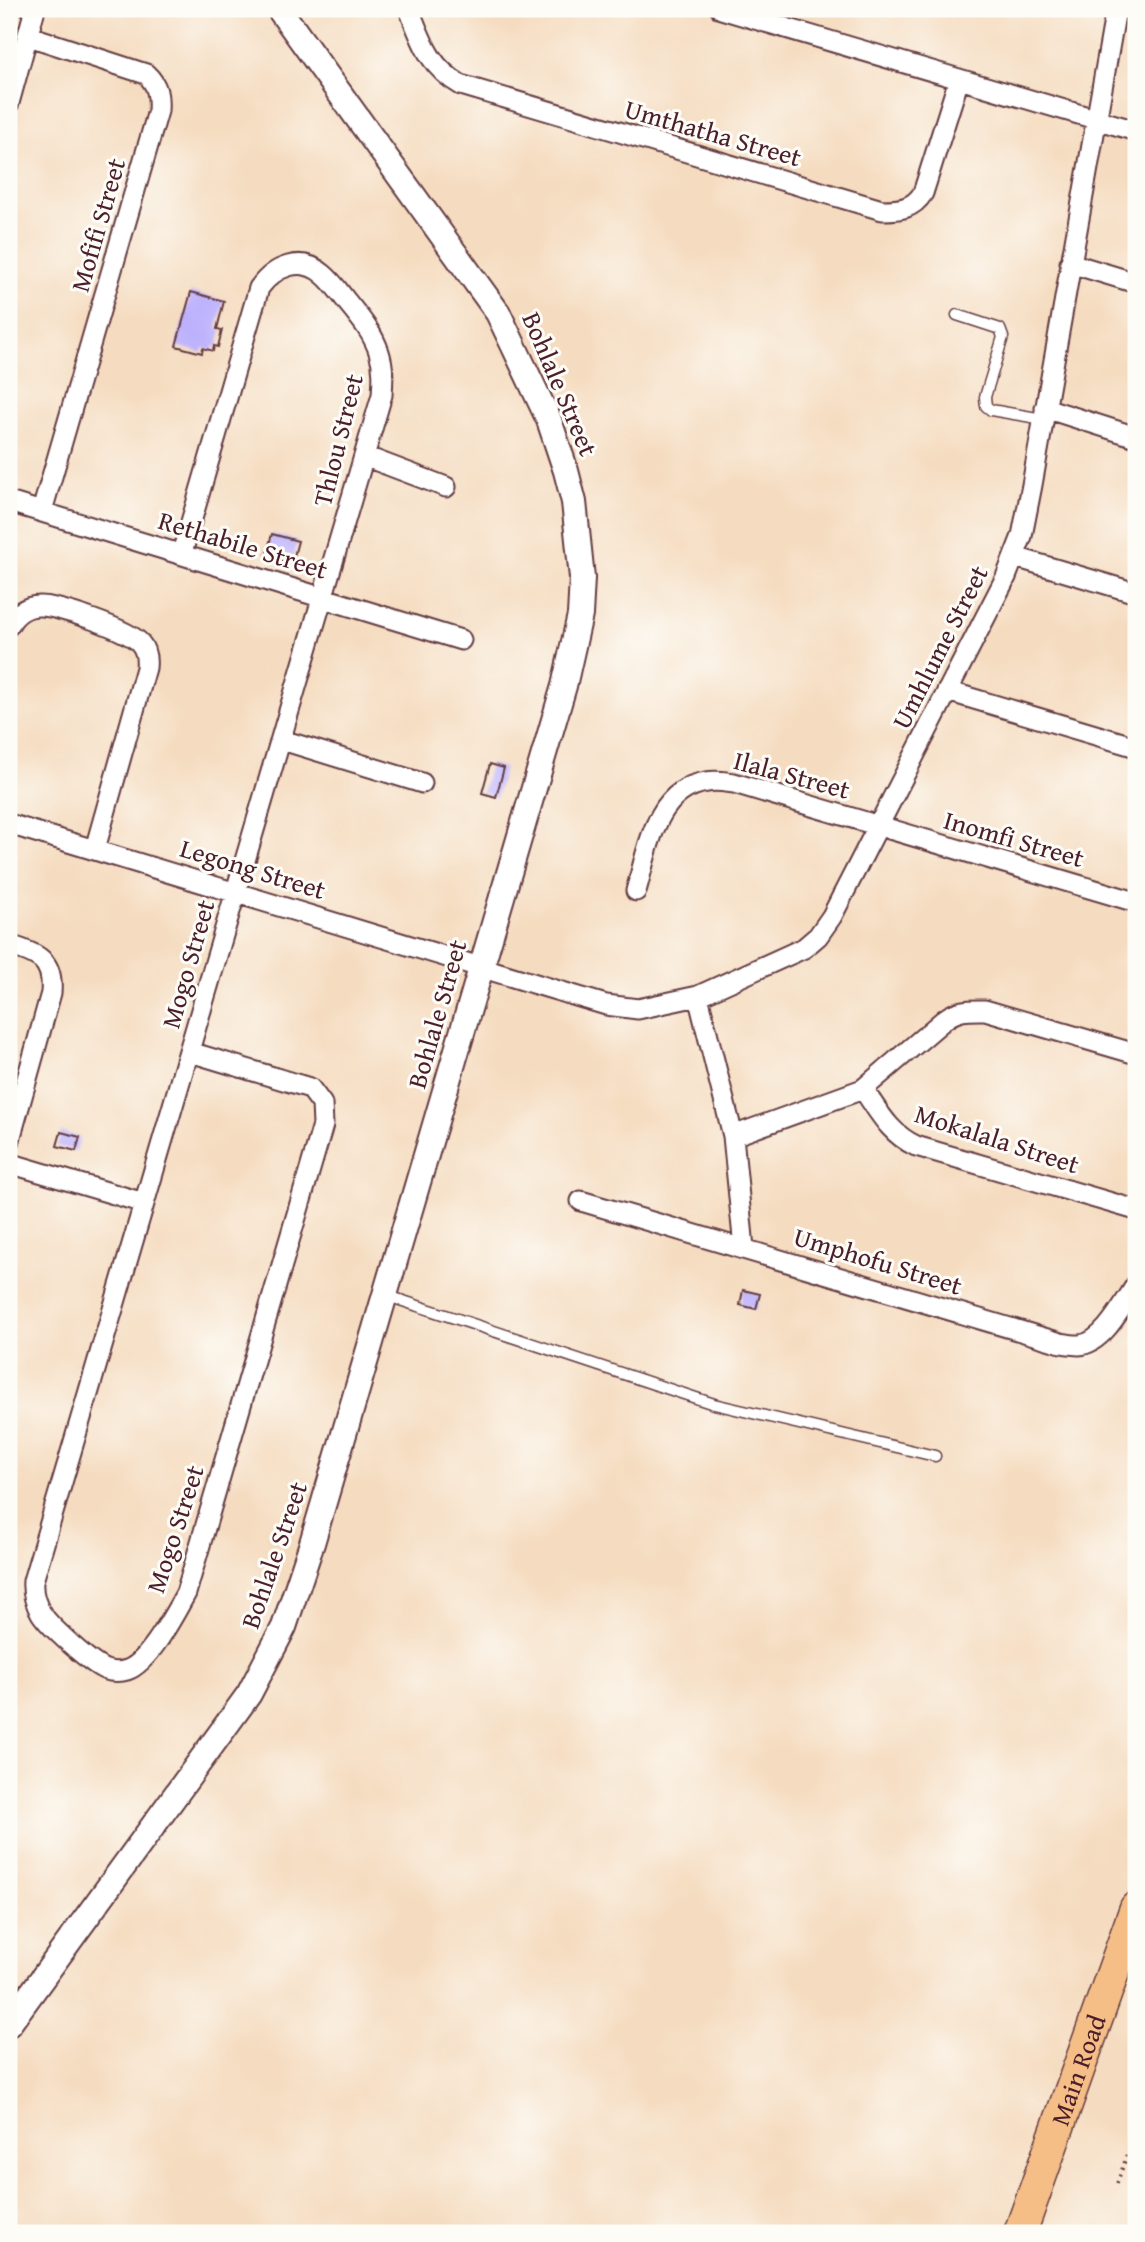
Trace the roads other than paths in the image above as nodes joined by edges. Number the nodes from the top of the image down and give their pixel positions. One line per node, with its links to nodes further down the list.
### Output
1 (35, 9): 6 (street)
2 (279, 9): 37 (street, Bohlale Street)
3 (409, 9): 7 (street, Umthatha Street)
4 (721, 9): 7 (street)
5 (1116, 9): 9 (street, Umhlume Street)
6 (29, 36): 8 (street); 19 (street, Mofifi Street)
7 (959, 79): 9 (street)
8 (9, 103)
9 (1095, 119): 10 (street); 11 (street, Umhlume Street)
10 (1136, 131)
11 (1070, 263): 12 (street); 14 (street, Umhlume Street)
12 (1136, 283)
13 (957, 315): 14 (lane)
14 (1044, 414): 15 (street); 21 (street, Umhlume Street)
15 (1136, 437)
16 (364, 456): 17 (street); 20 (street, Thlou Street); 23 (street, Thlou Street)
17 (446, 487)
18 (9, 502): 19 (street, Rethabile Street)
19 (43, 511): 20 (street, Rethabile Street)
20 (182, 554): 23 (street, Rethabile Street)
21 (1015, 556): 22 (street); 26 (street, Umhlume Street)
22 (1136, 593)
23 (323, 597): 25 (street, Rethabile Street); 27 (street, Thlou Street)
24 (9, 625): 32 (street)
25 (461, 640)
26 (947, 691): 28 (street); 31 (street, Umhlume Street)
27 (282, 740): 29 (street); 33 (street, Thlou Street)
28 (1136, 747)
29 (422, 783)
30 (9, 824): 32 (street, Legong Street)
31 (877, 826): 34 (street, Ilala Street); 35 (street, Inomfi Street); 38 (street, Umhlume Street)
32 (95, 849): 33 (street, Legong Street)
33 (236, 891): 37 (street, Legong Street); 39 (street, Mogo Street)
34 (636, 891)
35 (1136, 902)
36 (9, 945): 43 (street)
37 (482, 966): 38 (street, Umhlume Street); 50 (street, Bohlale Street)
38 (698, 996): 42 (street)
39 (190, 1052): 46 (street, Mogo Street); 46 (street, Mogo Street)
40 (1136, 1054): 41 (street)
41 (863, 1089): 42 (street); 47 (street, Mokalala Street)
42 (733, 1136): 48 (street)
43 (9, 1143)
44 (9, 1163): 46 (street)
45 (581, 1200): 48 (street, Umphofu Street)
46 (144, 1203)
47 (1136, 1210)
48 (744, 1248): 49 (street, Umphofu Street)
49 (1136, 1285)
50 (385, 1295): 51 (lane); 53 (street, Bohlale Street)
51 (935, 1456)
52 (1136, 1908): 54 (main road, Main Road)
53 (9, 2024)
54 (1020, 2233)

